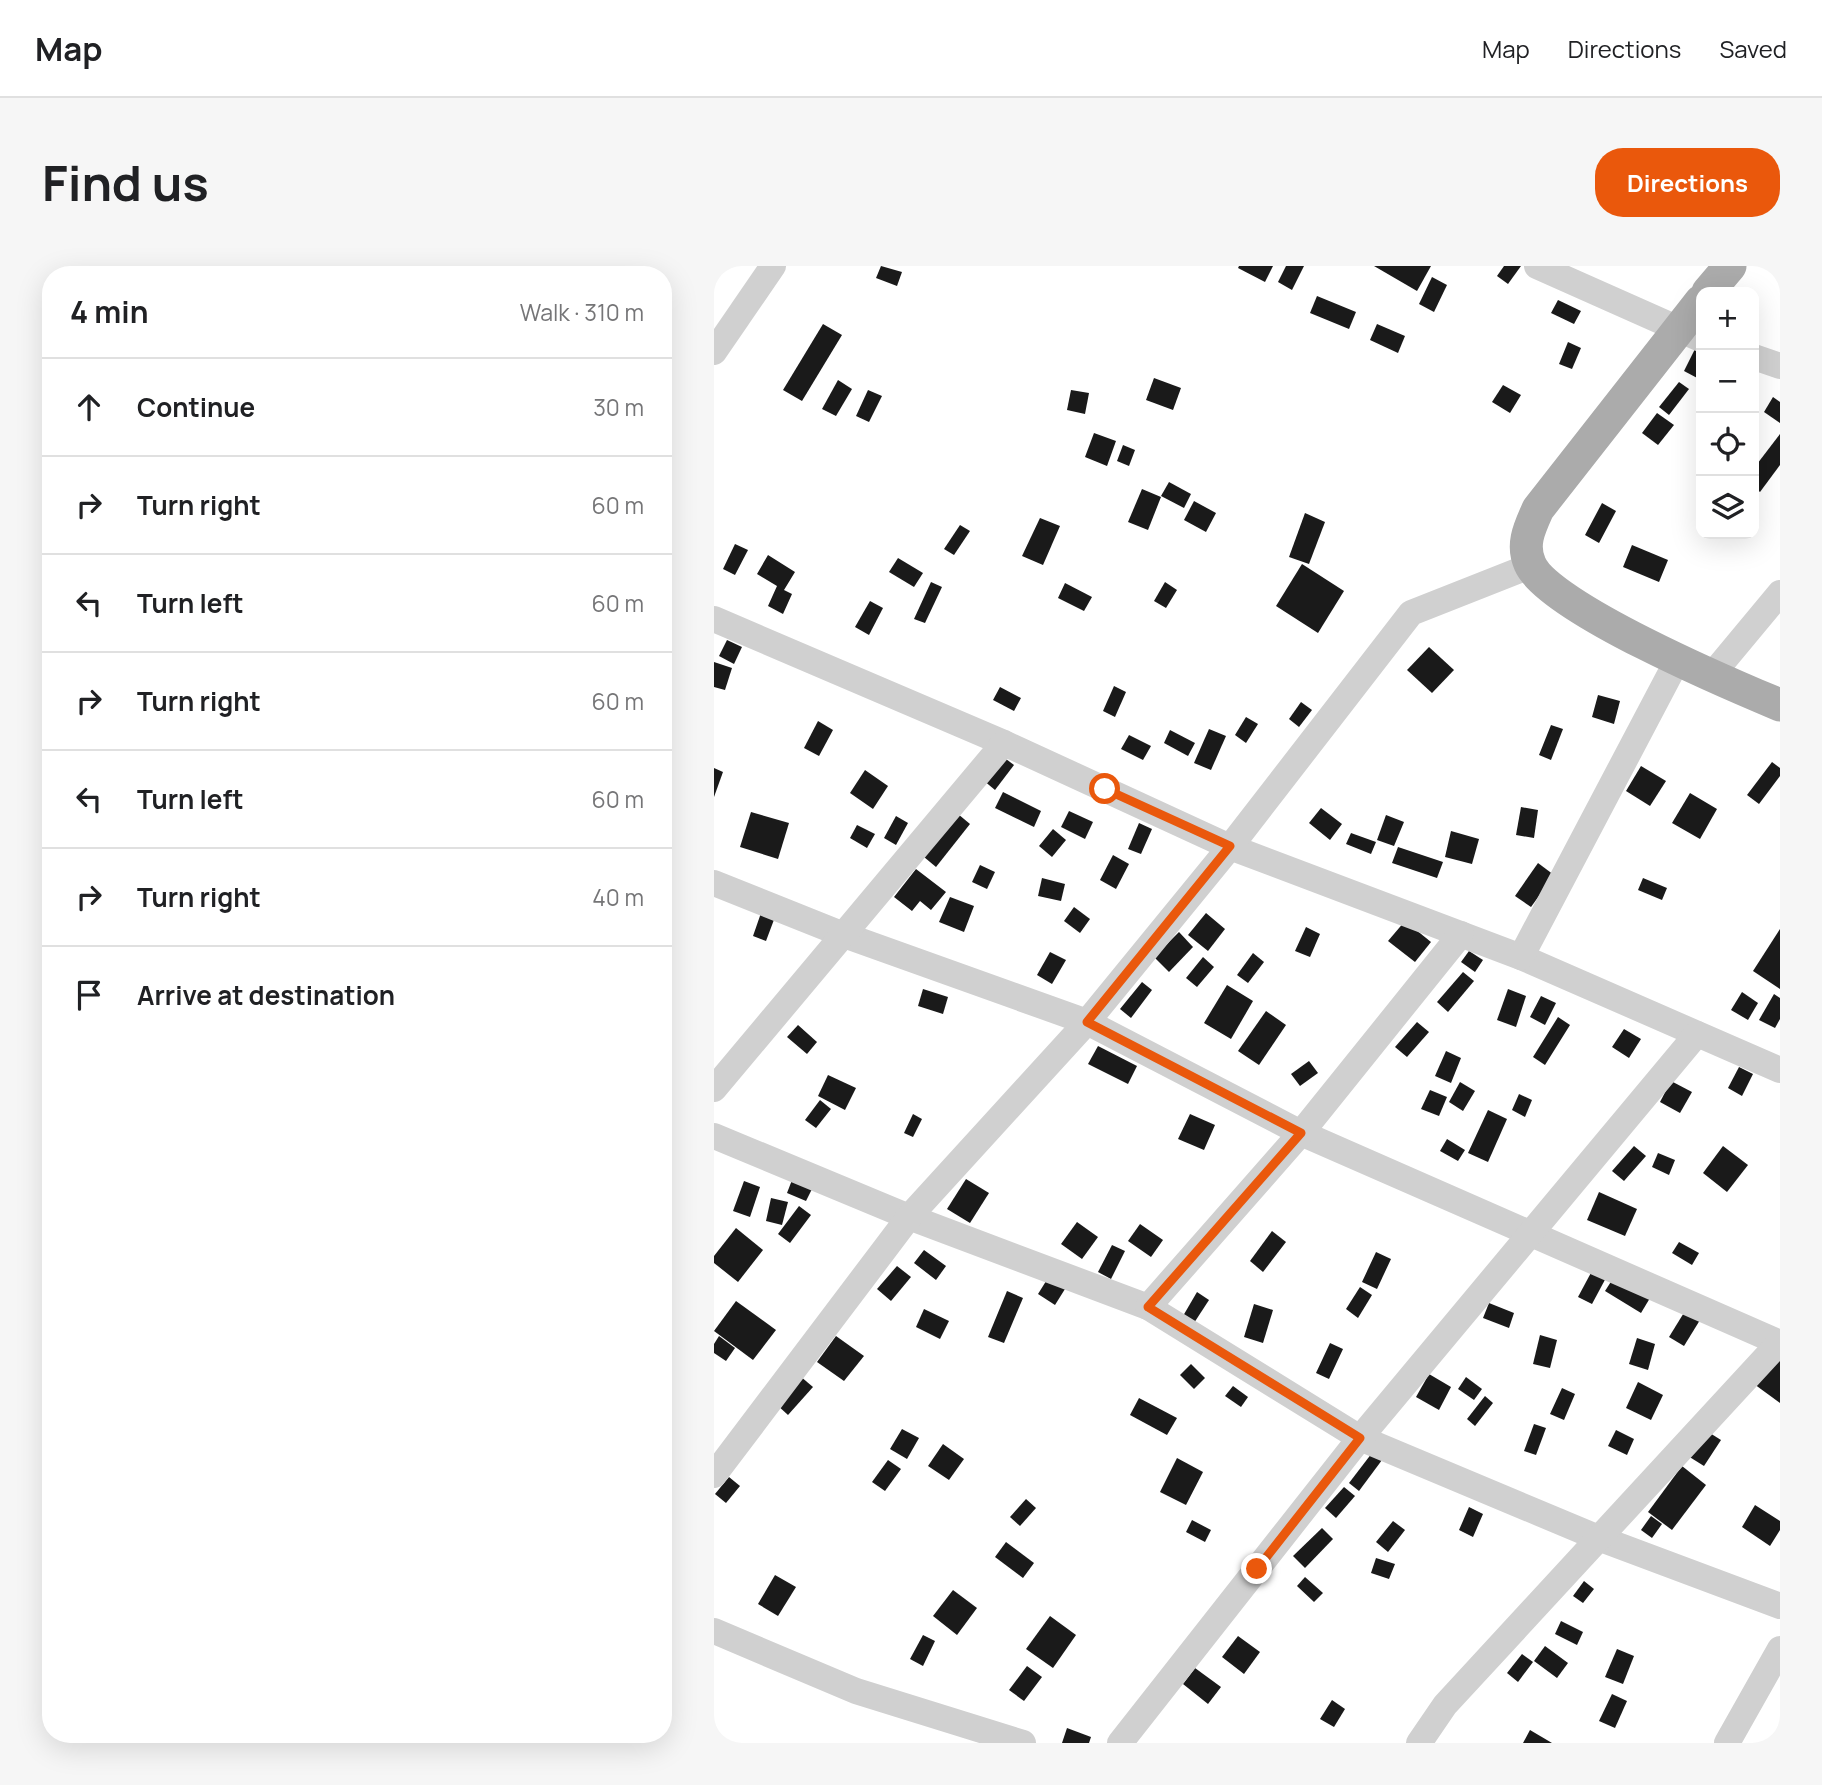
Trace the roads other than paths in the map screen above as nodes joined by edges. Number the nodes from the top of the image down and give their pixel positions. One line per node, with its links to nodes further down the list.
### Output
1 (773, 266): 7 (street)
2 (1537, 266): 6 (street)
3 (1730, 266): 4 (main road)
4 (1712, 287)
5 (1696, 315): 6 (main road)
6 (1689, 335): 10 (main road)
7 (714, 352)
8 (1759, 359): 9 (street)
9 (1780, 366)
10 (1530, 566): 13 (main road); 17 (street)
11 (1780, 593): 14 (street)
12 (714, 619): 16 (street)
13 (1678, 659): 14 (main road); 21 (street)
14 (1711, 676): 15 (main road)
15 (1780, 705)
16 (1004, 743): 17 (street); 20 (street)
17 (1230, 846): 19 (street); 22 (street)
18 (714, 883): 20 (street)
19 (1461, 934): 21 (street); 26 (street)
20 (844, 935): 22 (street); 25 (street)
21 (1521, 957): 23 (street)
22 (1087, 1022): 26 (street); 28 (street)
23 (1697, 1034): 24 (street); 29 (street)
24 (1780, 1070)
25 (714, 1089)
26 (1301, 1133): 29 (street); 30 (street)
27 (714, 1136): 28 (street)
28 (909, 1217): 30 (street); 33 (street)
29 (1532, 1235): 31 (street); 32 (street)
30 (1148, 1307): 32 (street)
31 (1780, 1343): 34 (street)
32 (1360, 1438): 34 (street); 39 (street)
33 (714, 1475)
34 (1601, 1538): 35 (street); 40 (street)
35 (1780, 1606)
36 (714, 1631): 38 (street)
37 (1780, 1649): 41 (street)
38 (1023, 1743)
39 (1120, 1743)
40 (1419, 1743)
41 (1727, 1743)

